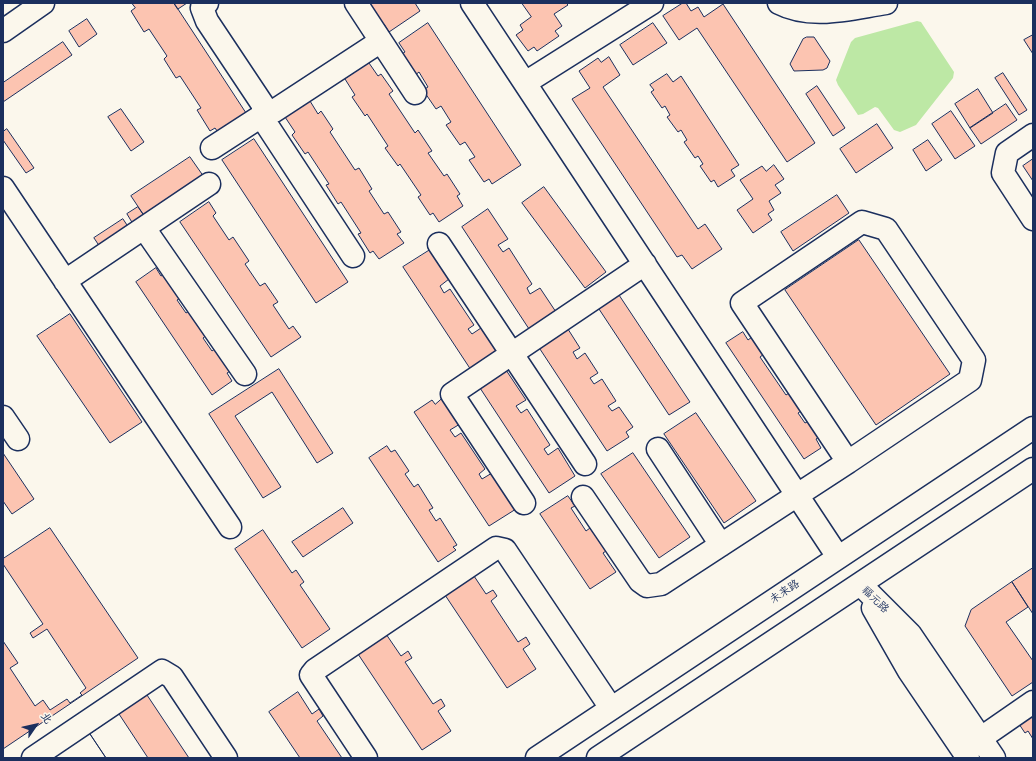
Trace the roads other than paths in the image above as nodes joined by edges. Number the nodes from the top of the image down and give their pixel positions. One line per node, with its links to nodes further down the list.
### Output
1 (43, 3): 8 (main road)
2 (207, 3): 12 (main road)
3 (356, 3): 9 (main road)
4 (472, 3): 10 (main road)
5 (652, 3): 10 (main road)
6 (779, 3): 7 (main road)
7 (886, 3)
8 (3, 31)
9 (381, 41): 11 (main road); 12 (main road)
10 (525, 83): 21 (main road)
11 (415, 93)
12 (262, 116): 14 (main road); 20 (main road)
13 (1033, 135): 17 (main road)
14 (212, 148)
15 (209, 184): 18 (main road)
16 (3, 188): 22 (main road)
17 (1033, 219)
18 (144, 228): 22 (main road); 24 (main road)
19 (439, 244): 23 (main road)
20 (352, 256)
21 (645, 264): 23 (main road); 32 (main road)
22 (65, 281): 35 (main road)
23 (512, 354): 30 (main road); 34 (main road)
24 (245, 374)
25 (3, 417): 27 (main road)
26 (1033, 428): 37 (main road, 未来路)
27 (18, 438)
28 (658, 449): 36 (main road)
29 (848, 462): 29 (main road); 32 (main road)
30 (585, 464)
31 (1033, 469): 38 (main road)
32 (798, 496): 36 (main road); 37 (main road)
33 (583, 497): 36 (main road)
34 (524, 503)
35 (230, 527)
36 (721, 545)
37 (838, 557): 40 (main road, 未来路)
38 (860, 584): 41 (main road, 福元路); 46 (main road); 47 (main road, 福元路)
39 (1033, 702): 41 (main road)
40 (611, 708): 44 (main road); 45 (main road, 未来路)
41 (981, 738): 48 (main road, 福元路)
42 (33, 758): 43 (main road)
43 (226, 758)
44 (366, 758)
45 (537, 758)
46 (598, 758)
47 (968, 758)
48 (994, 758)

